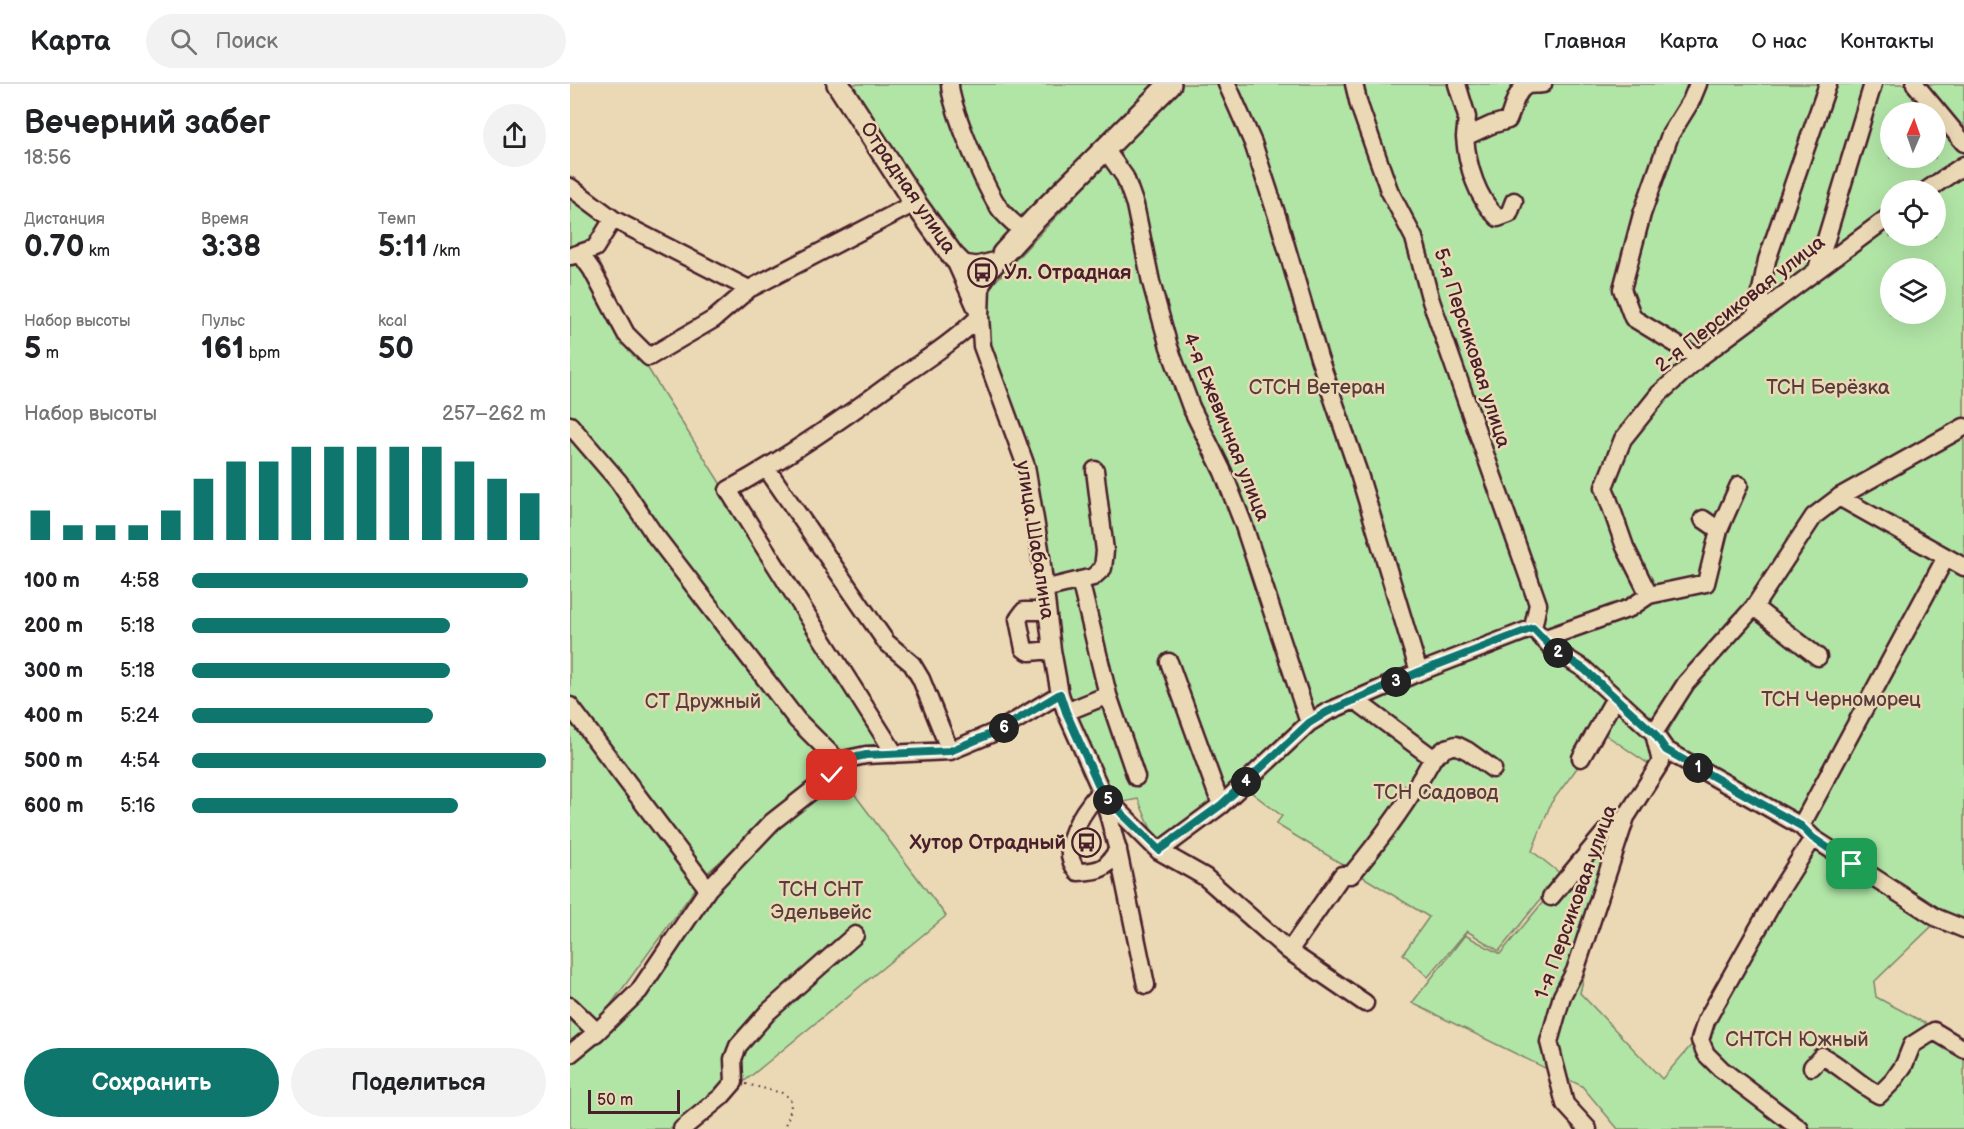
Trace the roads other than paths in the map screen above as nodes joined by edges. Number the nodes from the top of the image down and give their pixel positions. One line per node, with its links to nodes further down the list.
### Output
1 (838, 84): 19 (main road, Отрадная улица)
2 (950, 84): 22 (street)
3 (1170, 84): 14 (main road, улица Шабалина)
4 (1227, 84): 50 (street)
5 (1354, 84): 46 (street, 5-я Персиковая улица)
6 (1457, 84): 12 (street)
7 (1543, 84): 12 (street)
8 (1698, 84): 30 (street)
9 (1828, 84): 29 (street)
10 (1873, 84): 26 (street)
11 (1914, 84): 13 (street)
12 (1465, 137): 18 (street)
13 (1964, 143)
14 (1105, 149): 22 (main road, улица Шабалина); 57 (street, 4-я Ежевичная улица)
15 (1964, 165): 16 (street)
16 (1942, 180)
17 (570, 187): 20 (street)
18 (1514, 201)
19 (915, 203): 24 (main road, Отрадная улица); 27 (street)
20 (613, 219): 23 (street); 27 (street)
21 (1880, 223): 26 (street, 2-я Персиковая улица)
22 (1024, 232): 25 (main road, улица Шабалина)
23 (575, 255): 27 (street)
24 (953, 256): 25 (main road, Отрадная улица); 28 (street)
25 (998, 259): 28 (street, улица Шабалина)
26 (1818, 268): 29 (street, 2-я Персиковая улица)
27 (749, 289)
28 (980, 316): 33 (street); 42 (street, улица Шабалина)
29 (1756, 316): 30 (street, 2-я Персиковая улица)
30 (1699, 358): 43 (street, 2-я Персиковая улица)
31 (570, 425): 63 (street)
32 (1964, 427): 36 (street)
33 (767, 469): 59 (street); 60 (street)
34 (1095, 470): 41 (street)
35 (1739, 485): 38 (street)
36 (1839, 497): 39 (street); 44 (street)
37 (1703, 519): 38 (street)
38 (1719, 530): 43 (street)
39 (1946, 557): 40 (street); 69 (street)
40 (1964, 567)
41 (1080, 580): 42 (street); 52 (street)
42 (1044, 589): 45 (street, улица Шабалина)
43 (1649, 595): 46 (street)
44 (1754, 607): 48 (street); 58 (street)
45 (1046, 611): 47 (street, улица Шабалина); 47 (street)
46 (1543, 639): 50 (street); 53 (street)
47 (1052, 650): 51 (street, улица Шабалина)
48 (1818, 657)
49 (1169, 662): 67 (street)
50 (1419, 672): 54 (street)
51 (1060, 694): 56 (street, улица Шабалина); 59 (street)
52 (1108, 695): 56 (street); 65 (street)
53 (1615, 698): 58 (street); 62 (street)
54 (1355, 700): 57 (street); 61 (street)
55 (570, 706): 72 (street)
56 (1066, 712): 66 (street, улица Шабалина)
57 (1309, 723): 67 (street)
58 (1654, 733): 68 (street, 1-я Персиковая улица); 69 (street)
59 (950, 751): 60 (street)
60 (895, 754): 63 (street)
61 (1433, 758): 64 (street); 76 (street)
62 (1581, 758)
63 (835, 768): 72 (street)
64 (1493, 770)
65 (1136, 777)
66 (1102, 792): 70 (street, улица Шабалина); 70 (street); 71 (street)
67 (1221, 805): 71 (street)
68 (1626, 817): 73 (street); 85 (street, 1-я Персиковая улица)
69 (1807, 832): 74 (street); 86 (street)
70 (1118, 850): 77 (street, улица Шабалина)
71 (1159, 850): 76 (street)
72 (708, 889): 80 (street)
73 (1551, 897)
74 (1964, 929)
75 (855, 935): 84 (street)
76 (1289, 951): 78 (street)
77 (1146, 985)
78 (1365, 1003)
79 (570, 1006): 80 (street)
80 (597, 1032): 82 (street)
81 (1964, 1049): 83 (street)
82 (570, 1054)
83 (1812, 1067)
84 (682, 1129)
85 (1588, 1129)
86 (1800, 1129)

